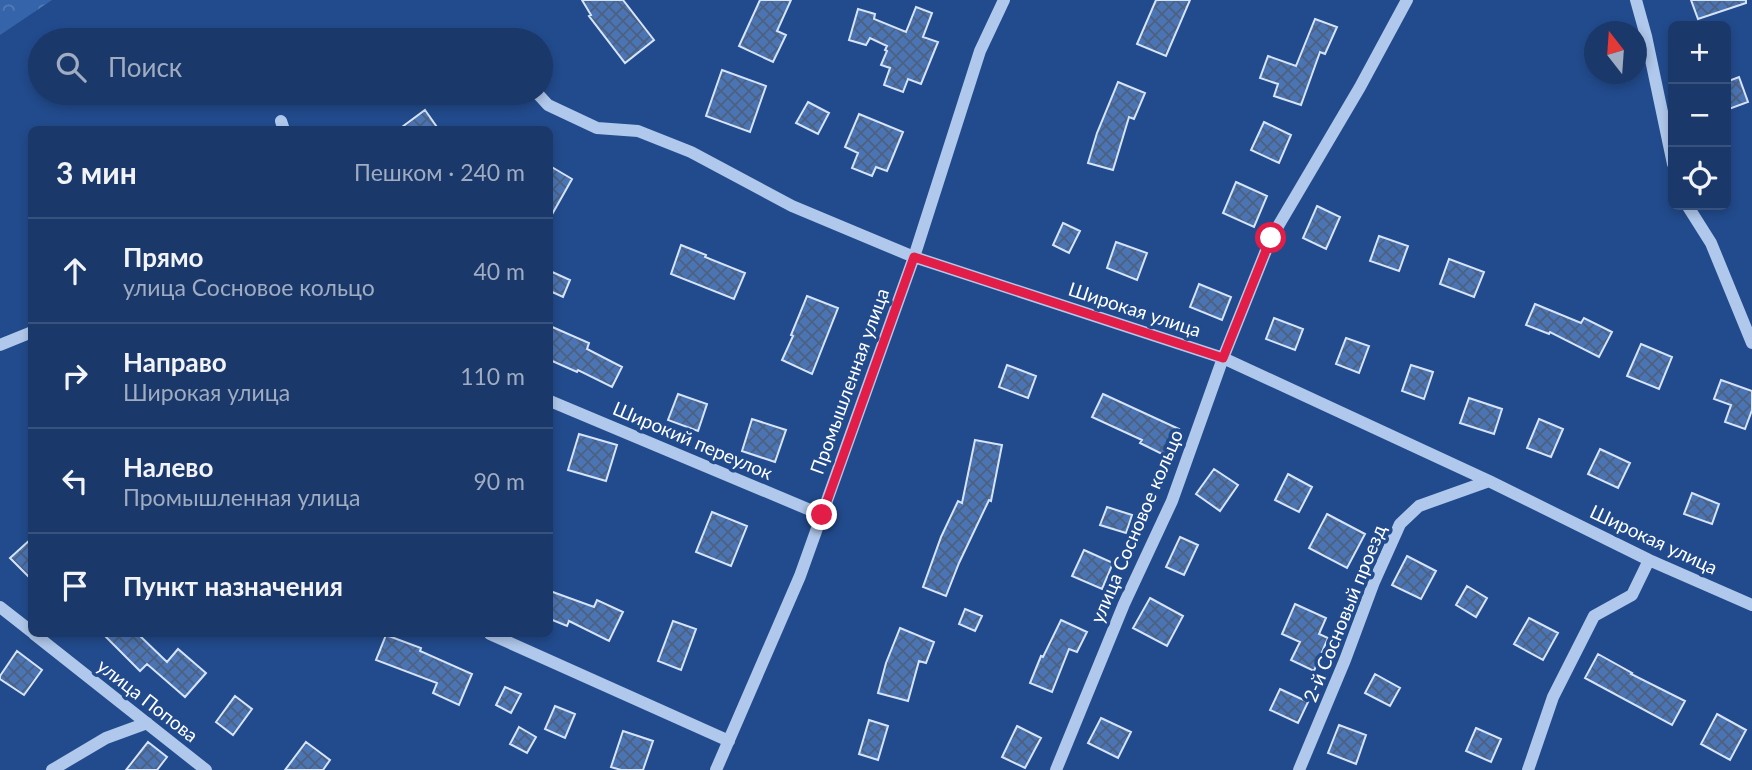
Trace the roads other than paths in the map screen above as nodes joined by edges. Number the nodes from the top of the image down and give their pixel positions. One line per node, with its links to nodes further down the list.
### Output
1 (1004, 0): 7 (street, Промышленная улица)
2 (1636, 0): 5 (street)
3 (1409, 2): 11 (street, улица Сосновое кольцо)
4 (548, 105): 7 (street, Широкая улица)
5 (1669, 147)
6 (1690, 210): 9 (street)
7 (914, 257): 11 (street, Широкая улица); 14 (street, Промышленная улица)
8 (28, 334): 10 (street)
9 (1752, 343)
10 (0, 345)
11 (1223, 358): 13 (street, Широкая улица); 26 (street, улица Сосновое кольцо)
12 (553, 402): 14 (street, Широкий переулок)
13 (1489, 481): 15 (street, Широкая улица); 27 (street, 2-й Сосновый проезд)
14 (822, 515): 22 (street, Промышленная улица)
15 (1649, 560): 16 (street, Широкая улица); 28 (street)
16 (1752, 605)
17 (0, 607): 18 (street, улица Попова)
18 (28, 629)
19 (38, 637): 21 (street, улица Попова)
20 (497, 637): 22 (street)
21 (147, 723): 23 (street); 24 (street, улица Попова)
22 (729, 741): 25 (street, Промышленная улица)
23 (52, 770)
24 (206, 770)
25 (716, 770)
26 (1056, 770)
27 (1299, 770)
28 (1528, 770)

